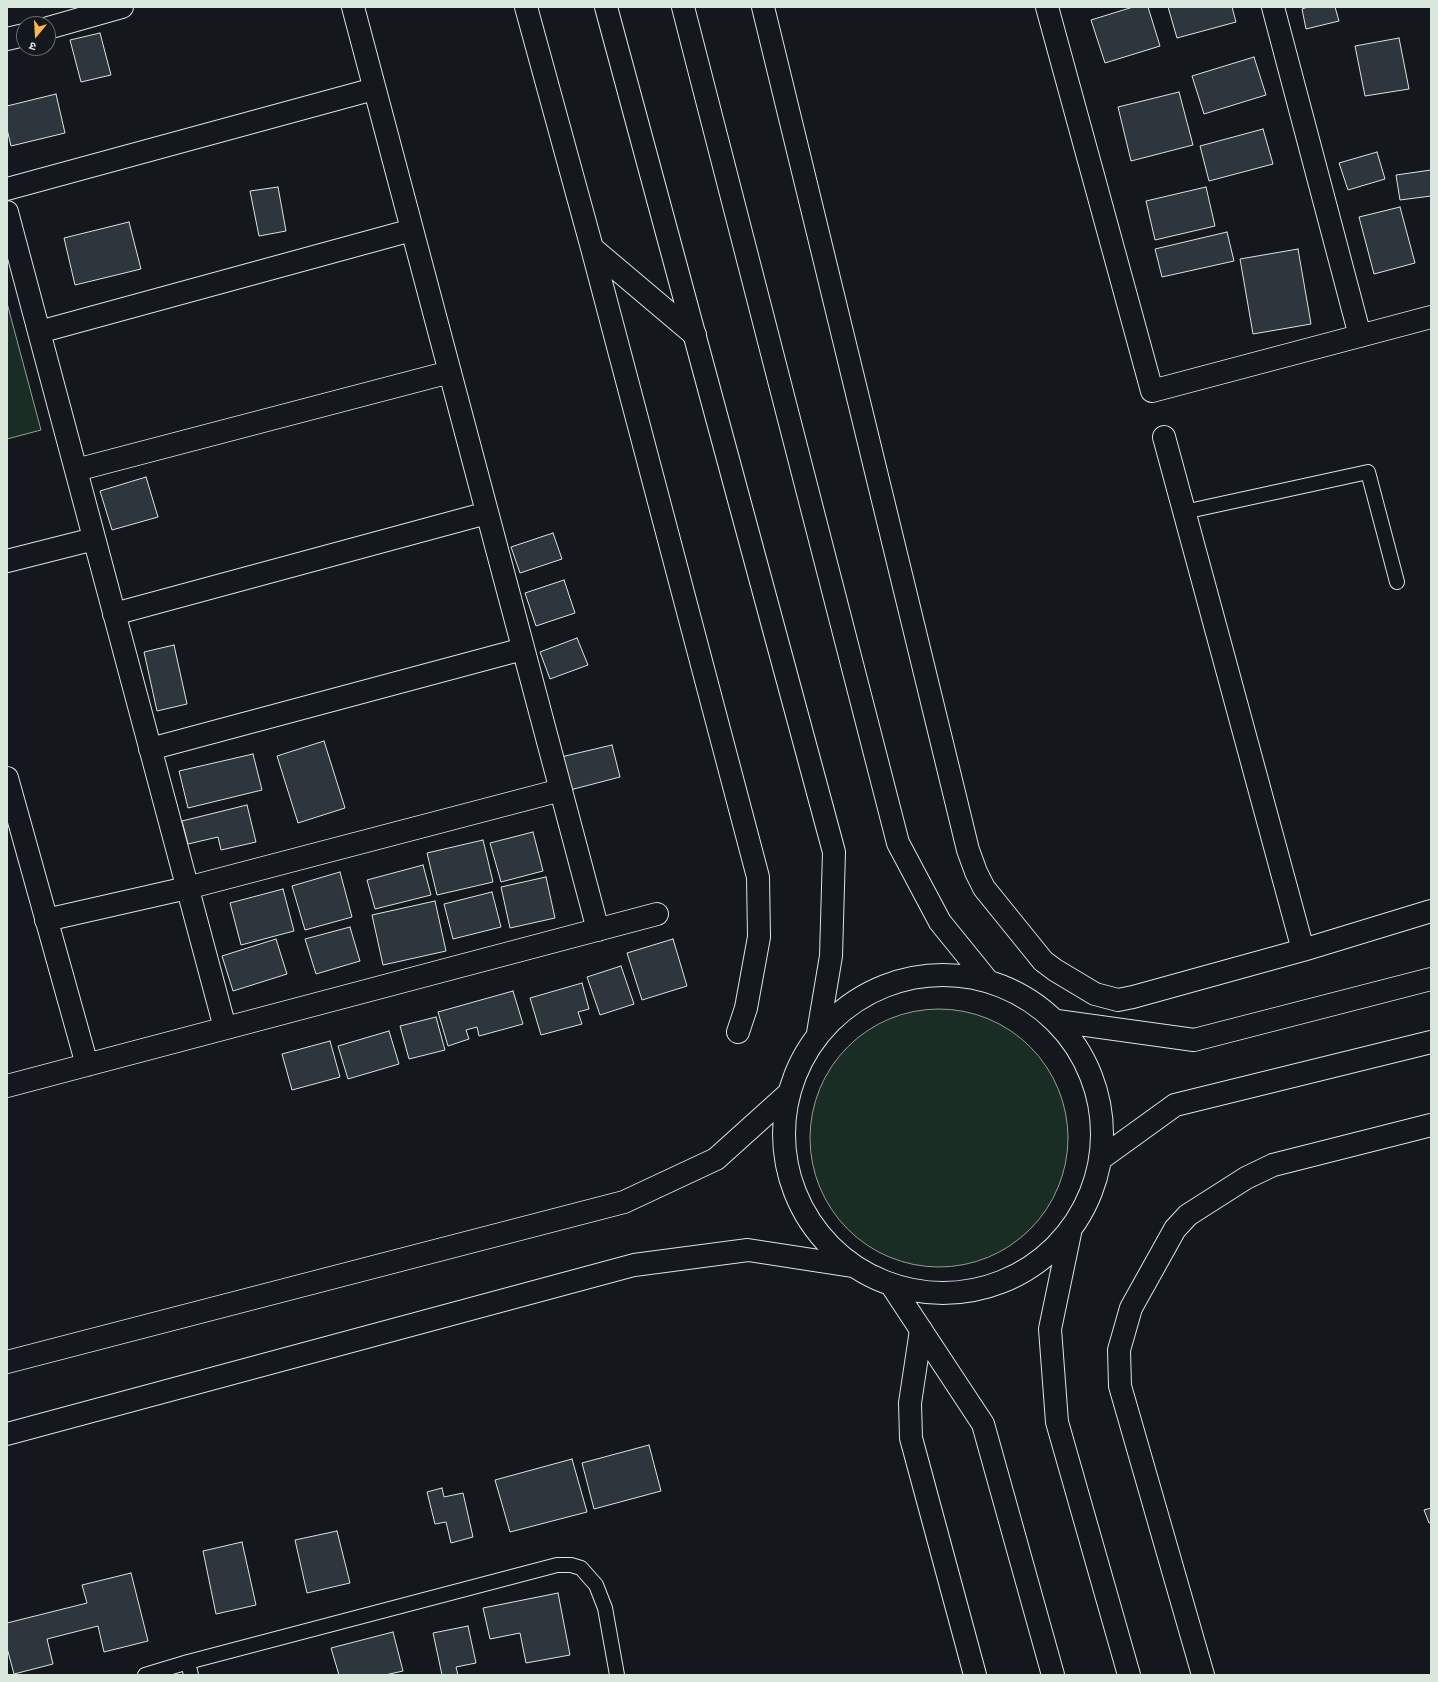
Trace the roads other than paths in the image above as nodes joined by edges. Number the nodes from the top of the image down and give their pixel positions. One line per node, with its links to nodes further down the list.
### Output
1 (122, 7): 9 (street)
2 (352, 7): 10 (street)
3 (526, 7): 14 (street)
4 (606, 7): 17 (street)
5 (763, 7): 37 (street)
6 (1047, 7): 18 (street)
7 (1274, 7): 18 (street)
8 (684, 8): 39 (street)
9 (56, 26)
10 (374, 88): 11 (street); 13 (street)
11 (7, 189)
12 (7, 212): 16 (street)
13 (412, 230): 16 (street); 19 (street)
14 (592, 248): 17 (street); 42 (street)
15 (1431, 317): 18 (street)
16 (39, 332): 21 (street)
17 (695, 335): 43 (street)
18 (1360, 336)
19 (450, 372): 21 (street); 23 (street)
20 (1164, 437): 22 (street)
21 (76, 470): 24 (street)
22 (1184, 512): 26 (lane); 37 (street)
23 (487, 513): 27 (street); 28 (street)
24 (94, 539): 25 (street); 27 (street)
25 (7, 561)
26 (1396, 582)
27 (114, 614): 29 (street)
28 (523, 649): 29 (street); 31 (street)
29 (150, 749): 32 (street)
30 (7, 778): 35 (street)
31 (561, 790): 32 (street); 36 (street)
32 (188, 888): 35 (street); 41 (street)
33 (1431, 911): 37 (street)
34 (658, 914): 36 (street)
35 (46, 920): 45 (street)
36 (598, 930): 41 (street)
37 (1303, 950)
38 (1431, 979): 40 (street)
39 (986, 980): 40 (street); 43 (street)
40 (1057, 1021): 49 (street)
41 (225, 1028): 45 (street)
42 (738, 1032)
43 (818, 1032): 47 (street)
44 (1431, 1042): 49 (street)
45 (87, 1065): 46 (street)
46 (7, 1086)
47 (787, 1095): 51 (street); 54 (street)
48 (1431, 1125): 62 (street)
49 (1103, 1157): 50 (street)
50 (1070, 1233): 52 (street); 61 (street)
51 (852, 1266): 52 (street); 55 (street)
52 (892, 1286): 53 (street)
53 (921, 1330): 59 (street); 60 (street)
54 (7, 1362)
55 (7, 1434)
56 (190, 1668): 57 (lane); 58 (lane)
57 (145, 1675)
58 (617, 1675)
59 (975, 1675)
60 (1053, 1675)
61 (1129, 1675)
62 (1202, 1675)

